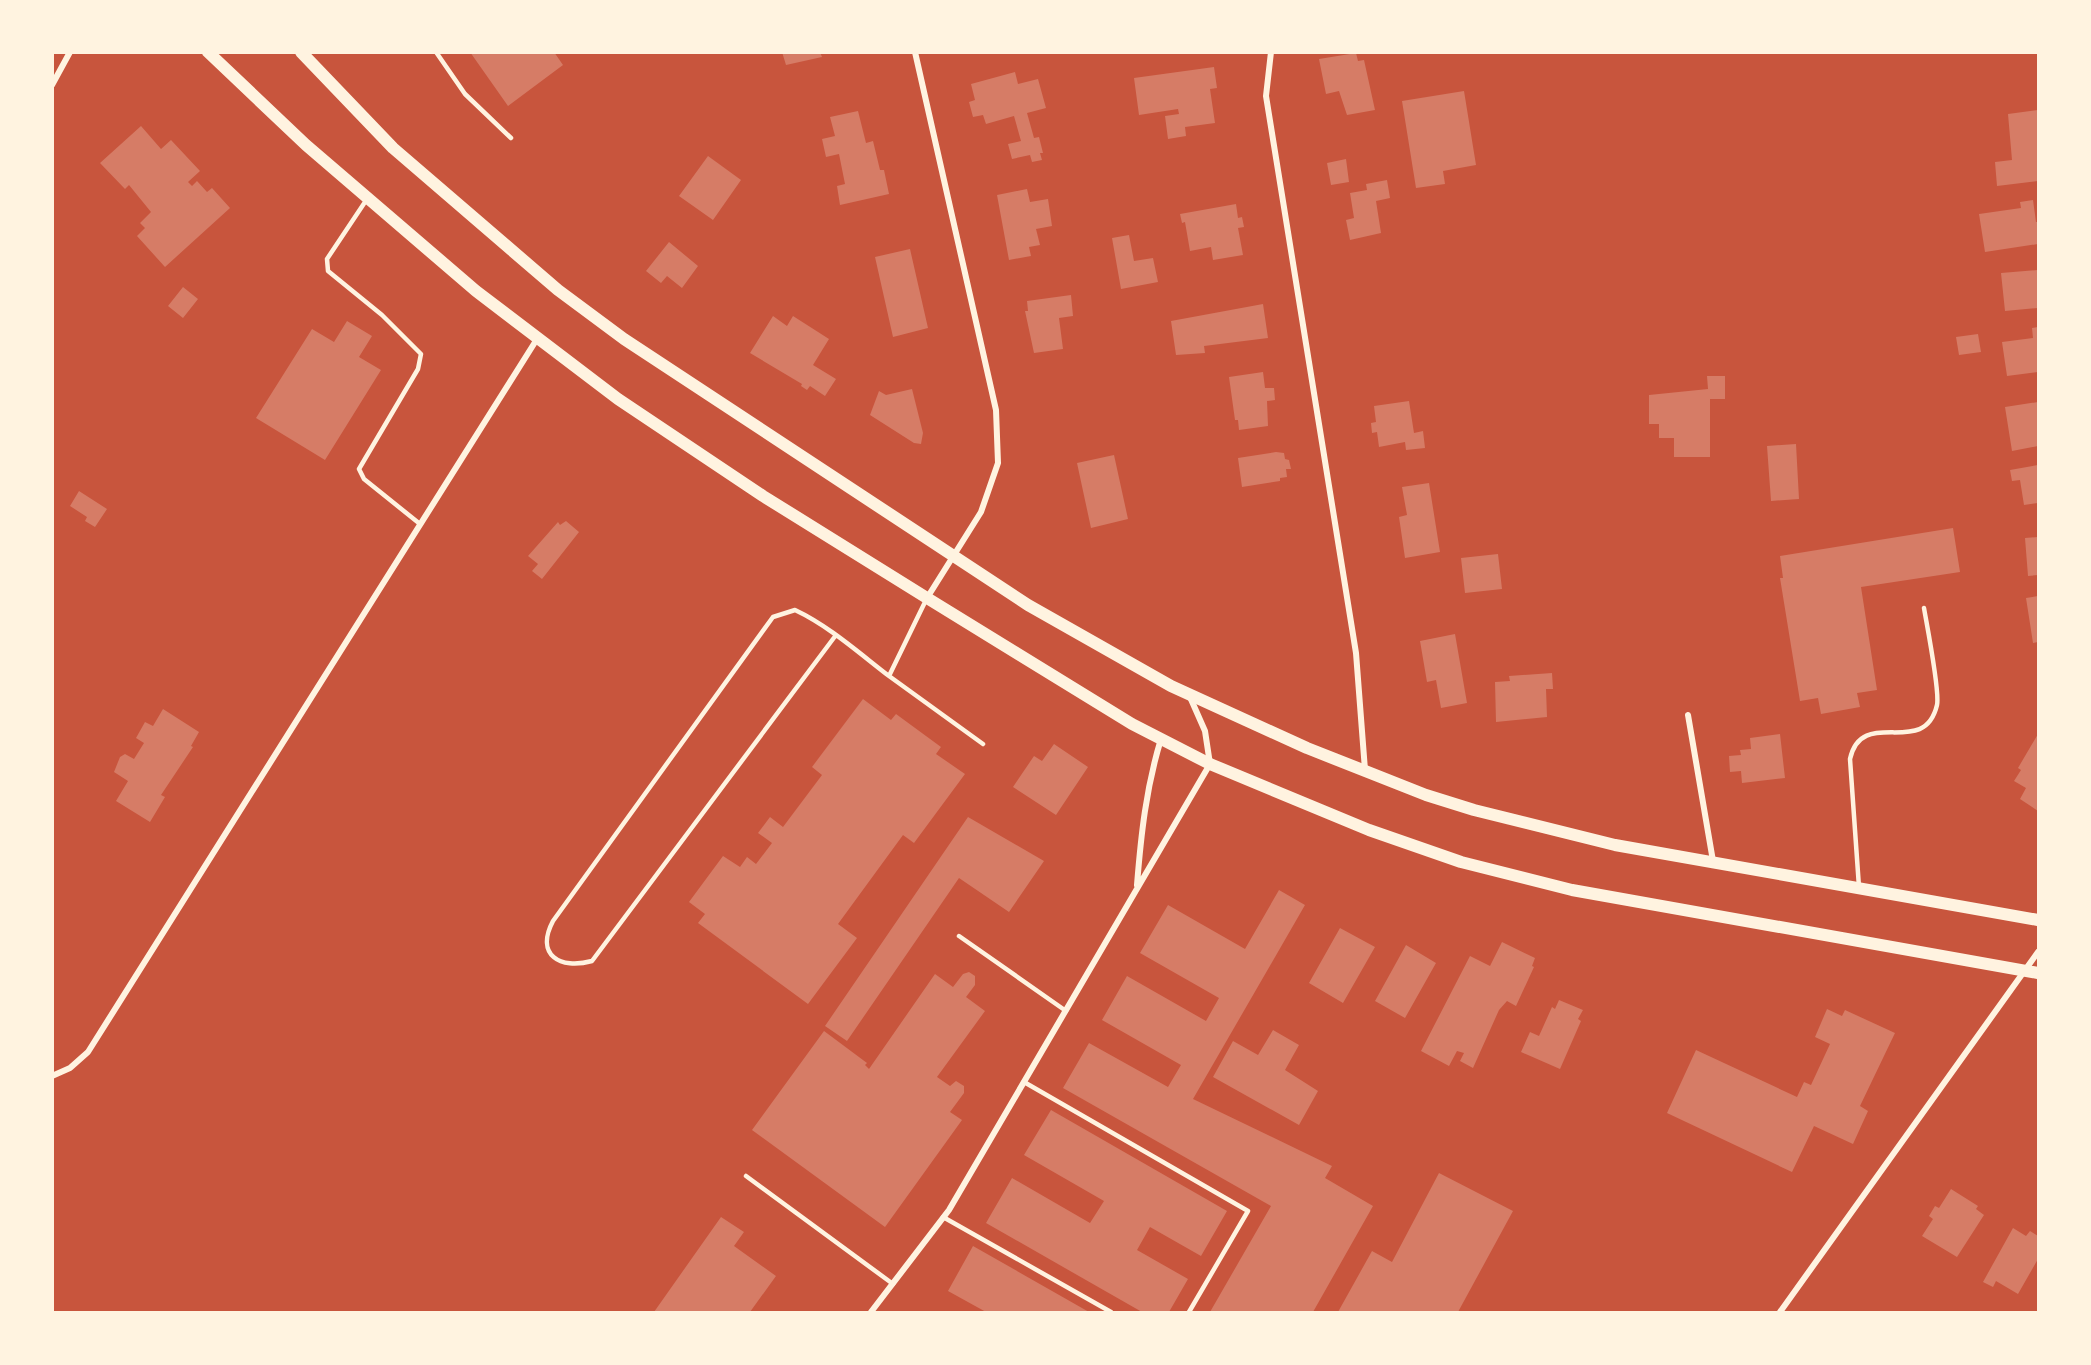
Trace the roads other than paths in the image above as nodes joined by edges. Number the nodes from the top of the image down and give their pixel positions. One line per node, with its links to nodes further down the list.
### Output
1 (70, 52): 7 (street)
2 (208, 52): 9 (main road)
3 (301, 52): 12 (main road)
4 (436, 52): 8 (lane)
5 (915, 52): 12 (street)
6 (1271, 52): 22 (street)
7 (52, 85)
8 (511, 138)
9 (368, 198): 10 (main road); 11 (lane)
10 (537, 339): 11 (street); 13 (main road)
11 (420, 524): 31 (street)
12 (955, 555): 13 (street); 17 (main road)
13 (927, 598): 16 (lane); 19 (main road)
14 (1924, 608): 24 (lane)
15 (836, 635): 15 (lane); 16 (lane)
16 (889, 676): 20 (lane)
17 (1189, 695): 21 (street); 22 (main road)
18 (1688, 715): 23 (street)
19 (1161, 739): 21 (main road); 25 (street)
20 (983, 744)
21 (1210, 764): 25 (street); 29 (main road)
22 (1365, 770): 23 (main road)
23 (1713, 861): 24 (main road)
24 (1859, 887): 26 (main road)
25 (1137, 889): 30 (street)
26 (2038, 920)
27 (959, 936): 30 (lane)
28 (2038, 952): 29 (street)
29 (2032, 972): 39 (street)
30 (1066, 1011): 32 (street)
31 (52, 1076)
32 (1024, 1082): 34 (street); 38 (lane)
33 (746, 1176): 35 (lane)
34 (944, 1217): 35 (street); 37 (lane)
35 (893, 1284): 36 (street)
36 (871, 1312)
37 (1111, 1312)
38 (1189, 1312)
39 (1780, 1312)

